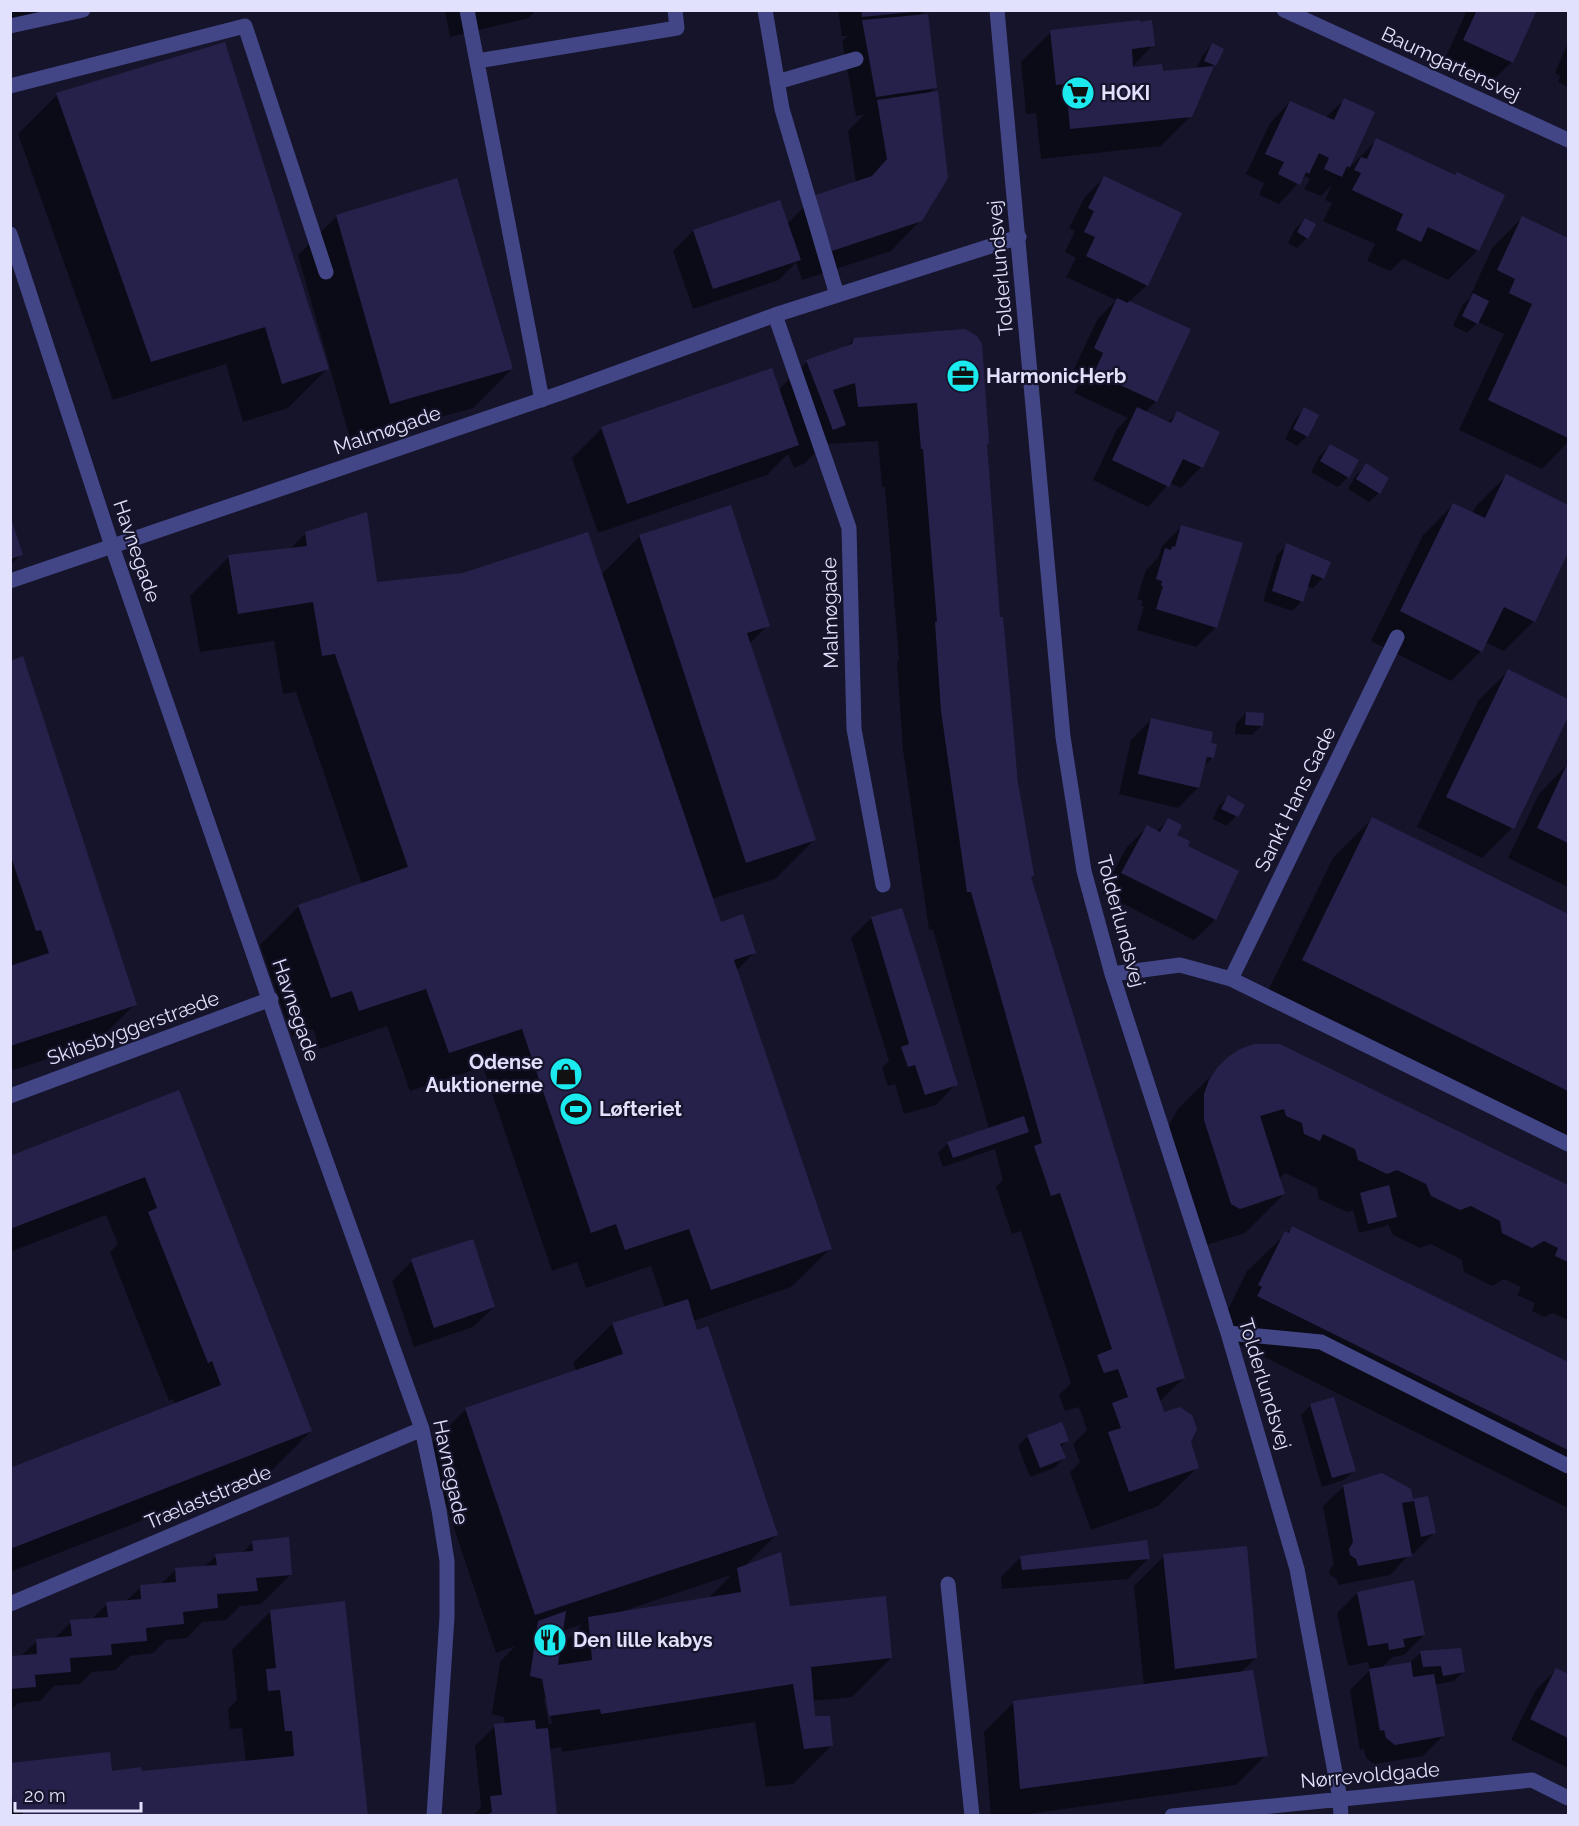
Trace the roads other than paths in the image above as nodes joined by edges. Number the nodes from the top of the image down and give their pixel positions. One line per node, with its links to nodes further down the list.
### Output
1 (83, 10): 7 (street)
2 (467, 10): 9 (street)
3 (675, 10): 9 (street)
4 (765, 10): 10 (street)
5 (997, 10): 14 (street, Tolderlundsvej)
6 (1284, 10): 12 (street, Baumgartensvej)
7 (10, 26)
8 (855, 59): 10 (street)
9 (477, 60): 18 (street)
10 (777, 82): 16 (street)
11 (10, 86): 15 (street)
12 (1569, 140)
13 (10, 234): 19 (street, Havnegade)
14 (1019, 237): 16 (street, Malmøgade); 23 (street, Tolderlundsvej)
15 (326, 272)
16 (837, 295): 17 (street, Malmøgade)
17 (775, 315): 18 (street, Malmøgade); 22 (street, Malmøgade)
18 (542, 400): 19 (street, Malmøgade)
19 (112, 546): 20 (street, Malmøgade); 25 (street, Havnegade)
20 (10, 581)
21 (1397, 637): 24 (street, Sankt Hans Gade)
22 (883, 885)
23 (1112, 974): 24 (street); 28 (street, Tolderlundsvej)
24 (1231, 979): 27 (street)
25 (271, 999): 26 (street, Skibsbyggerstræde); 29 (street, Havnegade)
26 (10, 1096)
27 (1569, 1144)
28 (1228, 1333): 30 (street); 34 (street, Tolderlundsvej)
29 (422, 1429): 32 (street, Trælaststræde); 35 (street, Havnegade)
30 (1569, 1466)
31 (948, 1584): 36 (street)
32 (10, 1604)
33 (1569, 1798): 34 (street, Nørrevoldgade)
34 (1340, 1799): 37 (street, Nørrevoldgade); 38 (street, Tolderlundsvej)
35 (434, 1815)
36 (972, 1815)
37 (1172, 1815)
38 (1341, 1815)

